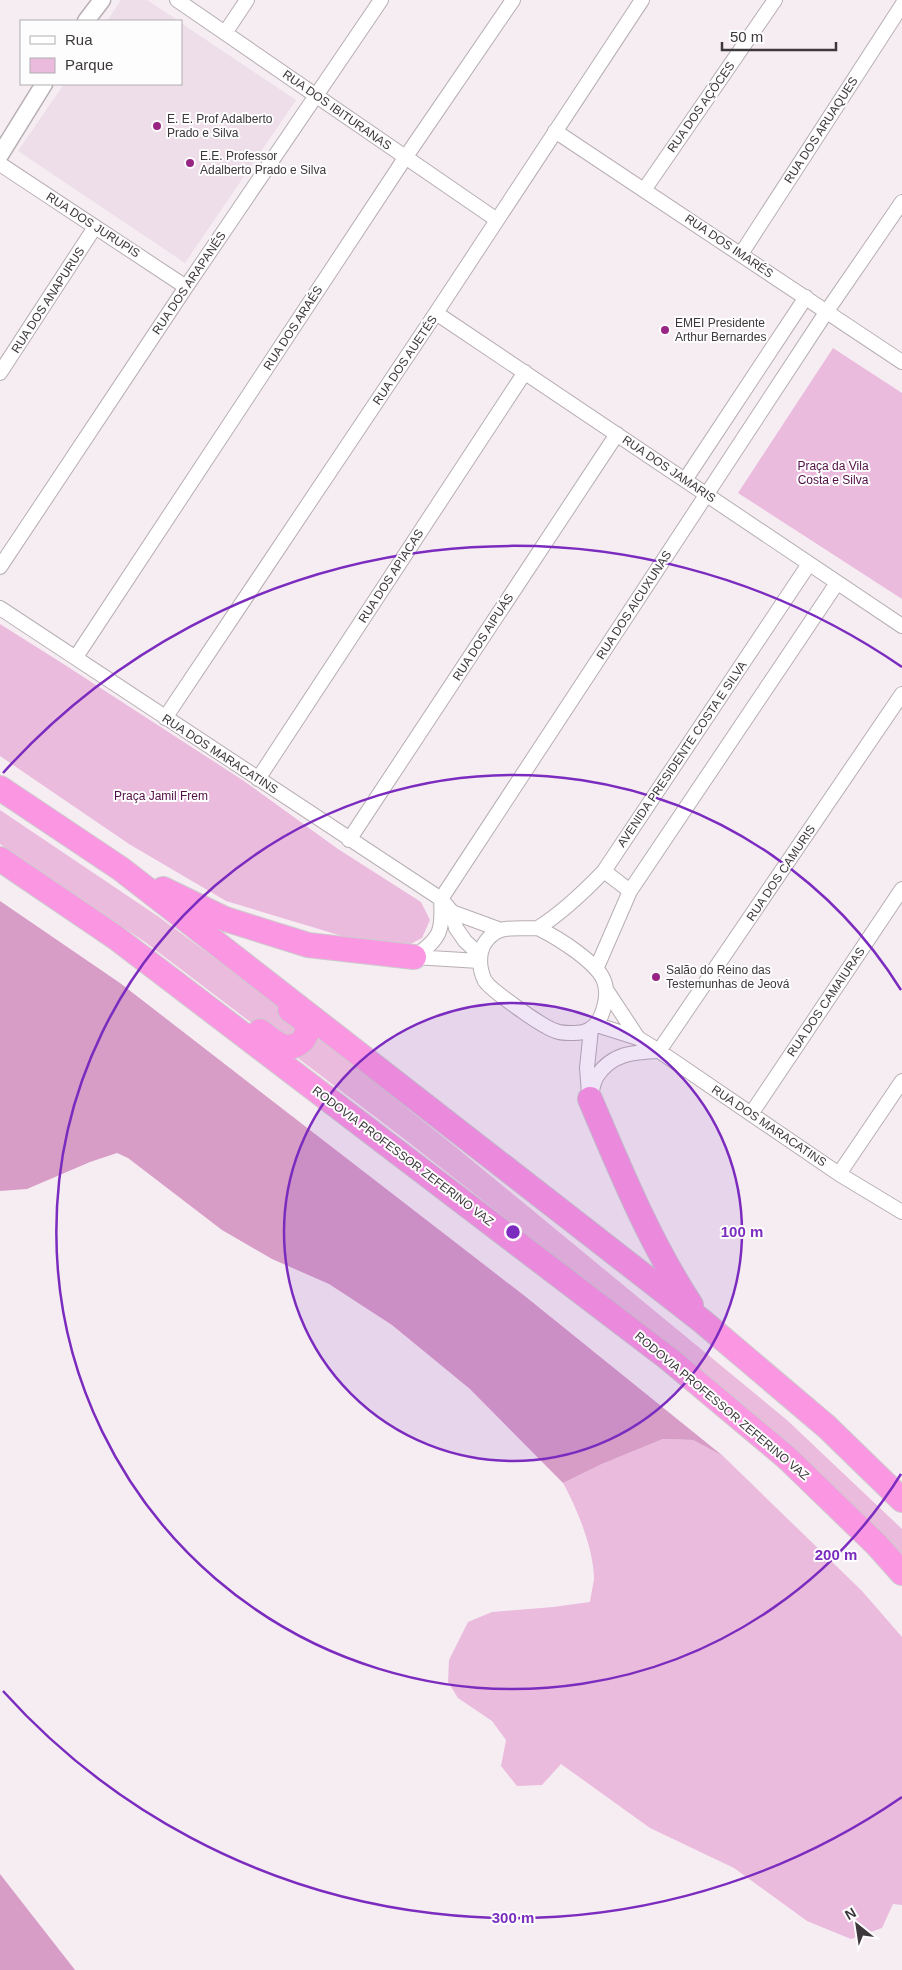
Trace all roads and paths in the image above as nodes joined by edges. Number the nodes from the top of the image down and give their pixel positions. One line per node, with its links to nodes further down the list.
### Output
1 (102, 0): 9 (street)
2 (177, 0): 10 (street, RUA DOS IBITURANAS)
3 (247, 0): 10 (street)
4 (381, 0): 12 (street, RUA DOS ARAPANÉS)
5 (513, 0): 15 (street, RUA DOS ARAÉS)
6 (642, 0): 13 (street, RUA DOS AUETÉS)
7 (775, 0): 17 (street, RUA DOS AÇÔCES)
8 (902, 6): 21 (street, RUA DOS ARUAQUES)
9 (87, 20)
10 (225, 33): 12 (street, RUA DOS IBITURANAS)
11 (43, 85): 14 (street)
12 (316, 95): 15 (street, RUA DOS IBITURANAS); 22 (street, RUA DOS ARAPANÉS)
13 (555, 131): 17 (street, RUA DOS IMARÉS); 19 (street, RUA DOS AUETÉS)
14 (0, 155)
15 (405, 158): 19 (street, RUA DOS IBITURANAS); 37 (street, RUA DOS ARAÉS)
16 (0, 164): 20 (street, RUA DOS JURUPIS)
17 (644, 190): 21 (street, RUA DOS IMARÉS)
18 (902, 202): 24 (street, RUA DOS AICUXUNAS)
19 (497, 220): 25 (street, RUA DOS AUETÉS)
20 (95, 227): 22 (street, RUA DOS JURUPIS); 28 (street, RUA DOS ANAPURUS)
21 (741, 254): 23 (street, RUA DOS IMARÉS)
22 (186, 287): 33 (street, RUA DOS ARAPANÉS)
23 (806, 298): 24 (street, RUA DOS IMARÉS); 30 (street)
24 (827, 311): 26 (street, RUA DOS IMARÉS); 31 (street, RUA DOS AICUXUNAS)
25 (436, 313): 27 (street, RUA DOS JAMARIS); 39 (street, RUA DOS AUETÉS)
26 (902, 362)
27 (525, 372): 29 (street, RUA DOS JAMARIS); 40 (street, RUA DOS APIACAS)
28 (0, 373)
29 (617, 434): 30 (street, RUA DOS JAMARIS); 43 (street, RUA DOS AIPUÁS)
30 (685, 480): 31 (street, RUA DOS JAMARIS)
31 (706, 494): 32 (street, RUA DOS JAMARIS); 50 (street, RUA DOS AICUXUNAS)
32 (809, 564): 34 (street, RUA DOS JAMARIS); 47 (street, AVENIDA PRESIDENTE COSTA E SILVA)
33 (0, 567)
34 (837, 583): 36 (street, RUA DOS JAMARIS); 49 (street)
35 (0, 608): 37 (street, RUA DOS MARACATINS)
36 (902, 626)
37 (76, 657): 39 (street, RUA DOS MARACATINS)
38 (902, 694): 60 (street, RUA DOS CAMURIS)
39 (165, 718): 40 (street, RUA DOS MARACATINS)
40 (258, 779): 43 (street, RUA DOS MARACATINS)
41 (0, 788): 46 (highway)
42 (0, 800): 44 (highway)
43 (349, 840): 50 (street, RUA DOS MARACATINS)
44 (0, 850)
45 (0, 859): 68 (highway, RODOVIA PROFESSOR ZEFERINO VAZ)
46 (121, 869): 54 (highway); 66 (highway)
47 (604, 871): 49 (street); 52 (street, AVENIDA PRESIDENTE COSTA E SILVA)
48 (902, 889): 63 (street, RUA DOS CAMAIURAS)
49 (630, 891): 56 (street)
50 (441, 899): 51 (street, RUA DOS MARACATINS); 54 (street)
51 (452, 912): 53 (street, RUA DOS MARACATINS); 55 (street, RUA DOS MARACATINS)
52 (538, 928): 53 (street); 56 (street)
53 (501, 930): 55 (street)
54 (414, 957): 55 (street)
55 (480, 958): 58 (street)
56 (597, 967): 57 (street)
57 (607, 992): 58 (street); 59 (street, RUA DOS MARACATINS)
58 (594, 1027): 59 (street, RUA DOS MARACATINS); 62 (street)
59 (638, 1038): 60 (street, RUA DOS MARACATINS)
60 (659, 1051): 62 (street); 63 (street, RUA DOS MARACATINS)
61 (902, 1081): 64 (street)
62 (590, 1099): 66 (highway)
63 (751, 1114): 64 (street, RUA DOS MARACATINS)
64 (839, 1174): 65 (street, RUA DOS MARACATINS)
65 (902, 1212)
66 (702, 1321): 67 (highway)
67 (902, 1500)
68 (902, 1573)

